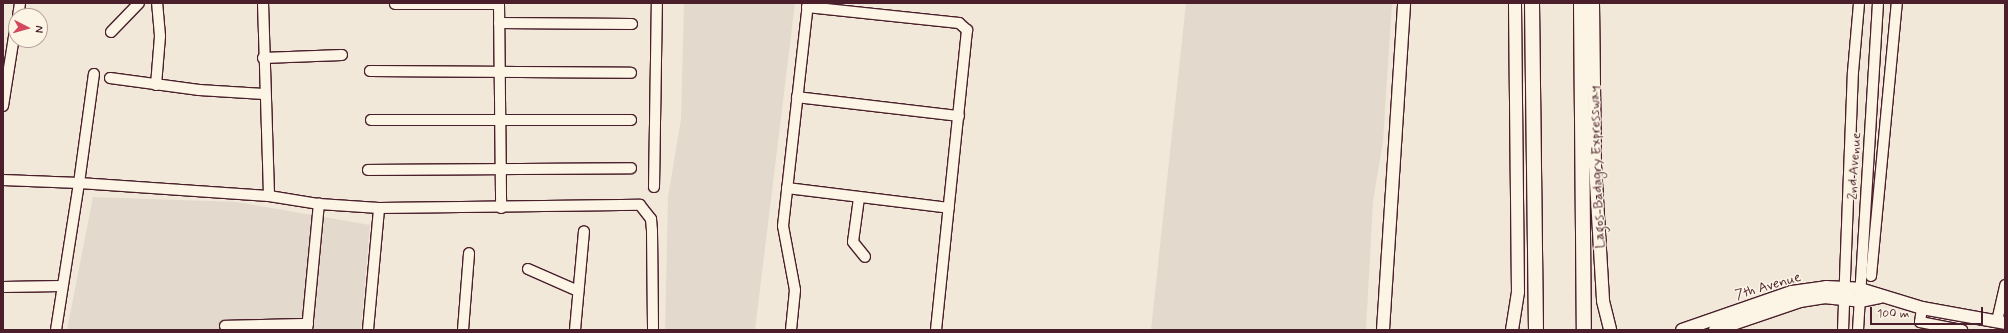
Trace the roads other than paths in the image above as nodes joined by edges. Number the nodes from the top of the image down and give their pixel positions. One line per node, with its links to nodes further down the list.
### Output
1 (139, 3): 19 (street)
2 (157, 3): 28 (street)
3 (263, 3): 22 (street)
4 (657, 3): 41 (street)
5 (1399, 3): 73 (main road)
6 (1404, 3): 74 (main road)
7 (1515, 3): 65 (main road)
8 (1532, 3): 75 (highway)
9 (1581, 3): 76 (highway, Lagos-Badagry Expressway)
10 (1593, 3): 77 (main road, Lagos-Badagry Expressway)
11 (1859, 3): 58 (street, 2nd Avenue)
12 (1878, 3): 59 (street, 2nd Avenue)
13 (1897, 3): 53 (street)
14 (395, 4): 15 (street)
15 (499, 4): 17 (street)
16 (808, 5): 30 (street); 32 (street)
17 (499, 23): 18 (street); 26 (street)
18 (632, 24)
19 (112, 32)
20 (12, 48): 31 (street)
21 (342, 55): 22 (street)
22 (263, 58): 29 (street)
23 (370, 71): 26 (street)
24 (631, 73): 26 (street)
25 (94, 74): 40 (street)
26 (500, 74): 35 (street)
27 (110, 78): 28 (street)
28 (156, 85): 29 (street)
29 (264, 94): 43 (street)
30 (797, 97): 32 (street); 42 (street)
31 (3, 106)
32 (959, 116): 48 (street)
33 (371, 120): 35 (street)
34 (631, 120): 35 (street)
35 (500, 122): 37 (street)
36 (631, 168): 37 (street)
37 (500, 169): 38 (street); 47 (street)
38 (368, 170)
39 (3, 180): 40 (street)
40 (79, 183): 43 (street); 55 (street)
41 (654, 186)
42 (787, 188): 44 (street); 71 (street)
43 (269, 196): 45 (street)
44 (859, 198): 48 (street); 51 (street)
45 (319, 204): 46 (street); 64 (street)
46 (379, 208): 47 (street); 67 (street)
47 (501, 208): 70 (street)
48 (949, 208): 72 (street)
49 (584, 231): 57 (street)
50 (469, 253): 68 (street)
51 (865, 257)
52 (528, 269): 57 (street)
53 (1871, 276)
54 (2005, 285): 61 (street)
55 (61, 286): 56 (street); 66 (street)
56 (3, 287)
57 (578, 291): 69 (street)
58 (1845, 294): 59 (main road); 78 (main road, 7th Avenue); 79 (main road); 80 (street, 2nd Avenue)
59 (1860, 295): 60 (main road); 81 (street, 2nd Avenue)
60 (1922, 308): 61 (main road); 63 (street)
61 (2001, 322)
62 (225, 326): 64 (street)
63 (1920, 326): 82 (street)
64 (307, 327)
65 (1511, 329)
66 (56, 330)
67 (368, 330)
68 (463, 330)
69 (575, 330)
70 (653, 330)
71 (791, 330)
72 (936, 330)
73 (1378, 330)
74 (1382, 330)
75 (1536, 330)
76 (1584, 330)
77 (1610, 330)
78 (1682, 330)
79 (1715, 330)
80 (1843, 330)
81 (1858, 330)
82 (1962, 330)

